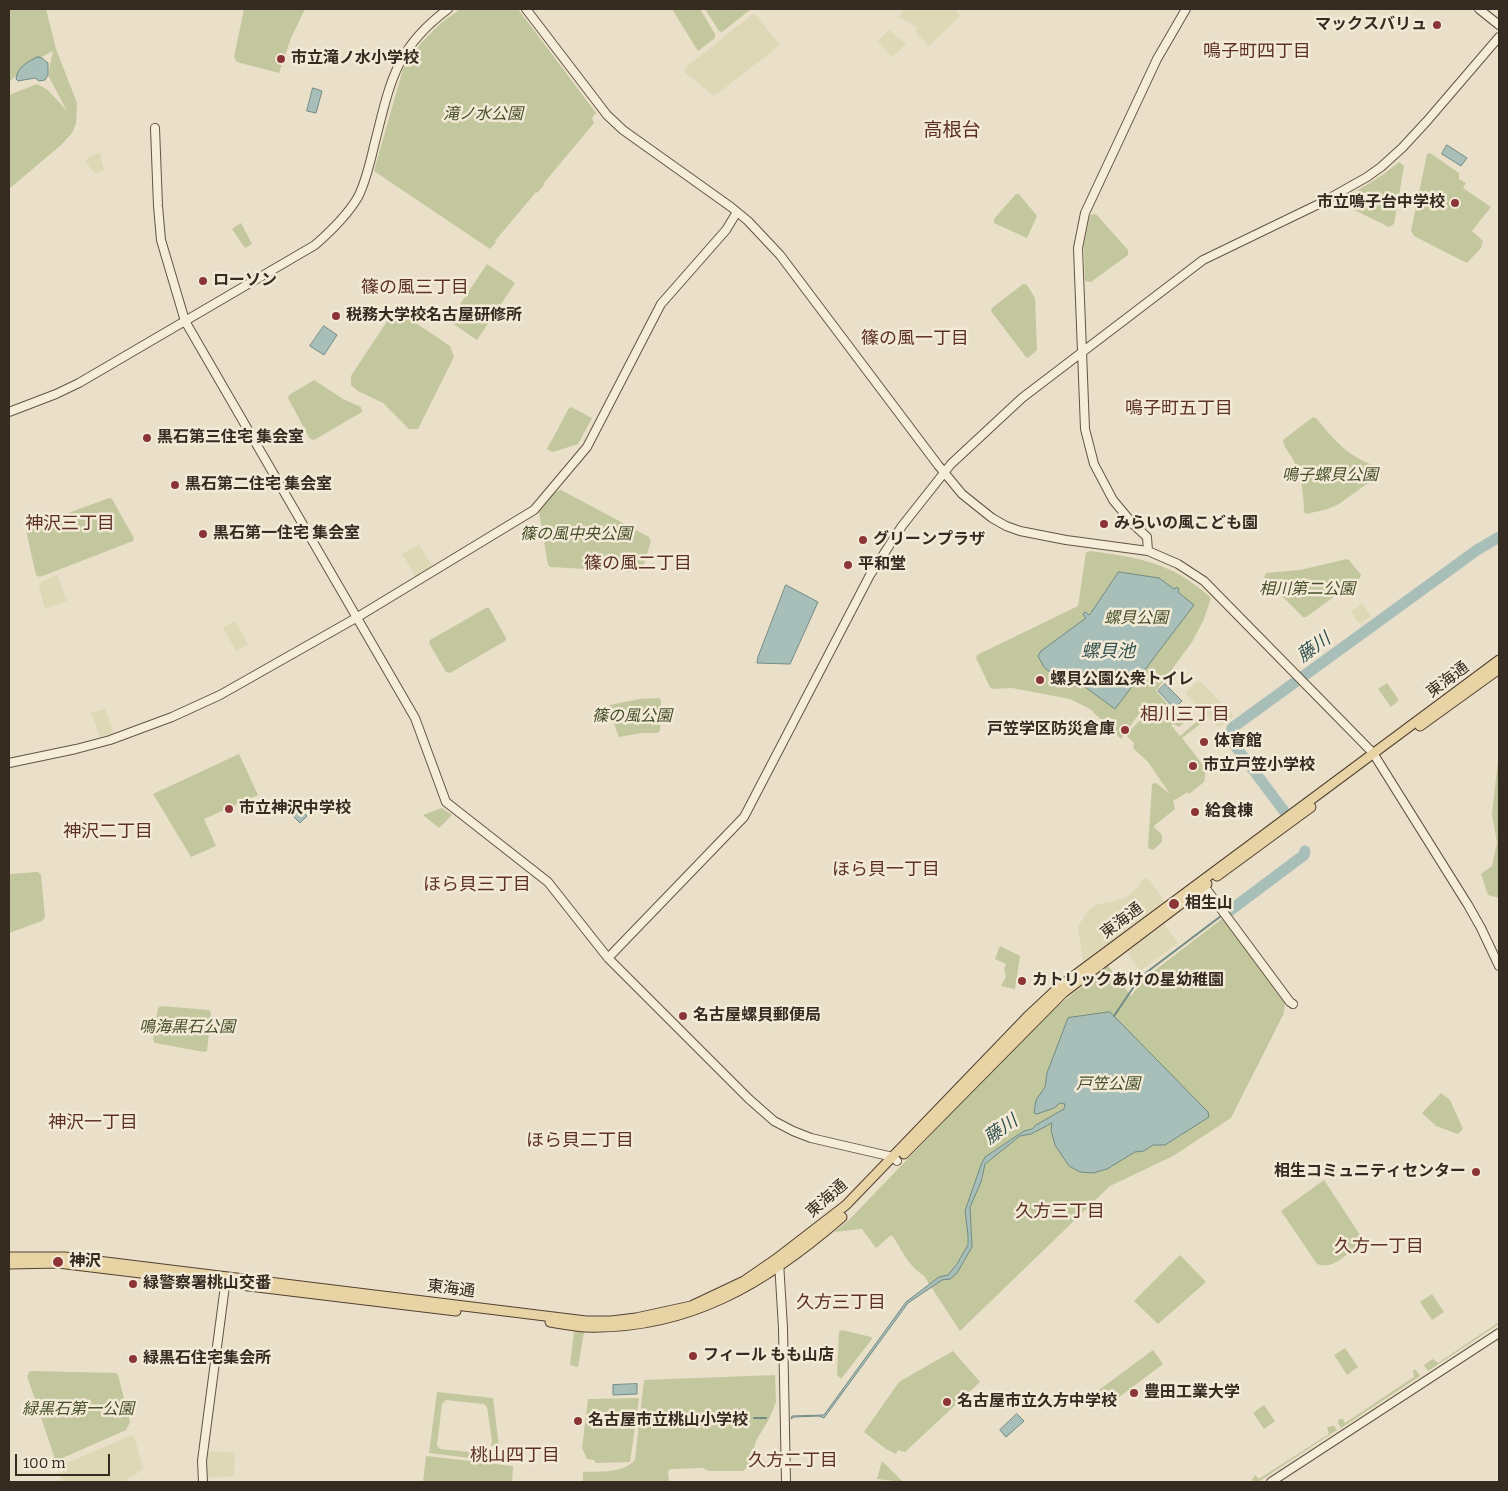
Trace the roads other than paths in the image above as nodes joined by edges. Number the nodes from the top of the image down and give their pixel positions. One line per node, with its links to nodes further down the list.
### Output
1 (448, 9): 9 (street)
2 (526, 9): 8 (street)
3 (1186, 9): 10 (street)
4 (1479, 9): 5 (street)
5 (1499, 26)
6 (1499, 37): 10 (street)
7 (155, 128): 9 (street)
8 (737, 212): 12 (street); 14 (street)
9 (185, 321): 11 (street); 14 (street)
10 (1083, 350): 12 (street); 13 (street)
11 (9, 412)
12 (944, 473): 13 (street); 20 (street)
13 (1148, 552): 17 (street)
14 (356, 618): 18 (street); 20 (street)
15 (1499, 660): 17 (main road, 東海通)
16 (1499, 669): 17 (main road, 東海通)
17 (1375, 756): 19 (main road, 東海通); 21 (street)
18 (9, 763)
19 (1202, 884): 22 (street); 23 (main road, 東海通)
20 (608, 958): 23 (street)
21 (1499, 966)
22 (1293, 1004)
23 (895, 1159): 25 (main road, 東海通)
24 (9, 1258): 27 (main road, 東海通)
25 (778, 1262): 27 (main road, 東海通); 30 (street)
26 (9, 1264): 27 (main road, 東海通)
27 (226, 1280): 29 (street)
28 (1499, 1333): 31 (street)
29 (203, 1482)
30 (786, 1482)
31 (1271, 1482)

